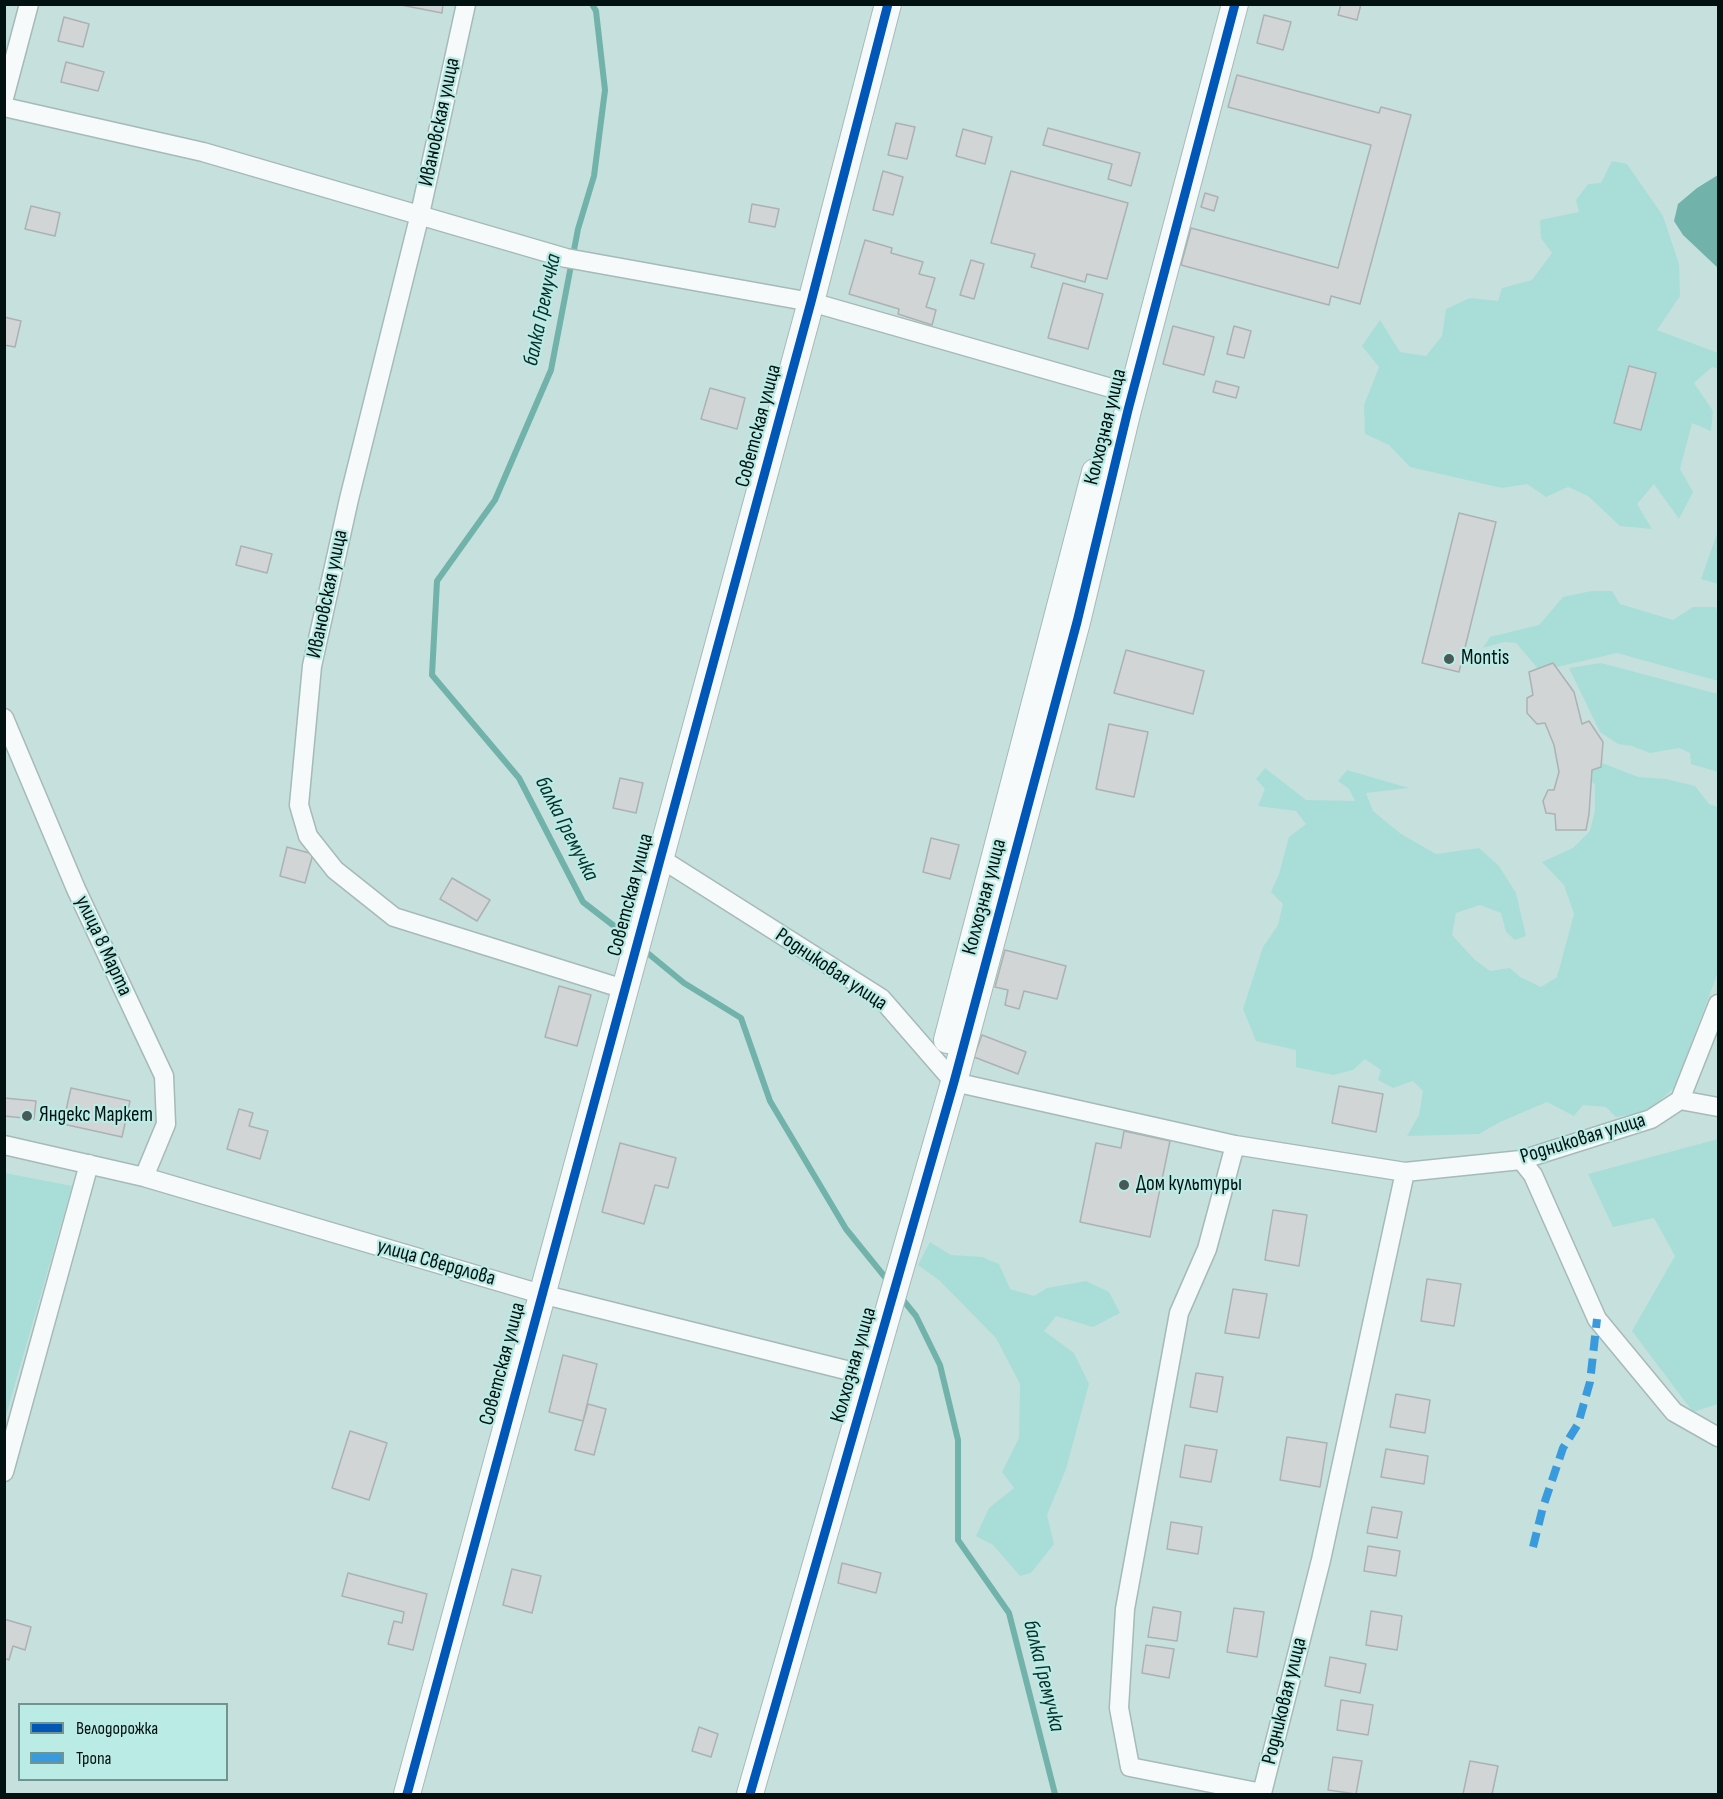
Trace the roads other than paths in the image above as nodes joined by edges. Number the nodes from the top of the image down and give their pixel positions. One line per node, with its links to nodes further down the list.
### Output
1 (30, 4): 6 (street)
2 (466, 4): 8 (street, Ивановская улица)
3 (888, 4): 9 (street, Советская улица)
4 (1218, 4): 10 (street, Колхозная улица)
5 (1235, 4): 10 (street, Колхозная улица)
6 (4, 98)
7 (4, 107): 8 (street)
8 (420, 213): 9 (street); 13 (street, Ивановская улица)
9 (811, 302): 10 (street); 12 (street, Советская улица)
10 (1125, 392): 15 (street, Колхозная улица)
11 (4, 718): 23 (street, улица 8 Марта)
12 (660, 858): 13 (street, Советская улица); 15 (street, Родниковая улица)
13 (624, 989): 24 (street, Советская улица)
14 (1719, 1004): 16 (street)
15 (949, 1077): 19 (street, Родниковая улица); 25 (street, Колхозная улица)
16 (1680, 1100): 17 (street); 20 (street, Родниковая улица)
17 (1719, 1107)
18 (4, 1145): 21 (street, улица Свердлова)
19 (1235, 1145): 22 (street, Родниковая улица); 22 (street, Родниковая улица)
20 (1521, 1160): 22 (street, Родниковая улица); 26 (street)
21 (89, 1164): 23 (street, улица Свердлова); 27 (street)
22 (1405, 1172)
23 (144, 1177): 24 (street, улица Свердлова)
24 (541, 1294): 25 (street, улица Свердлова); 28 (street, Советская улица)
25 (870, 1376): 29 (street, Колхозная улица)
26 (1719, 1437)
27 (4, 1472)
28 (407, 1794)
29 (750, 1794)

